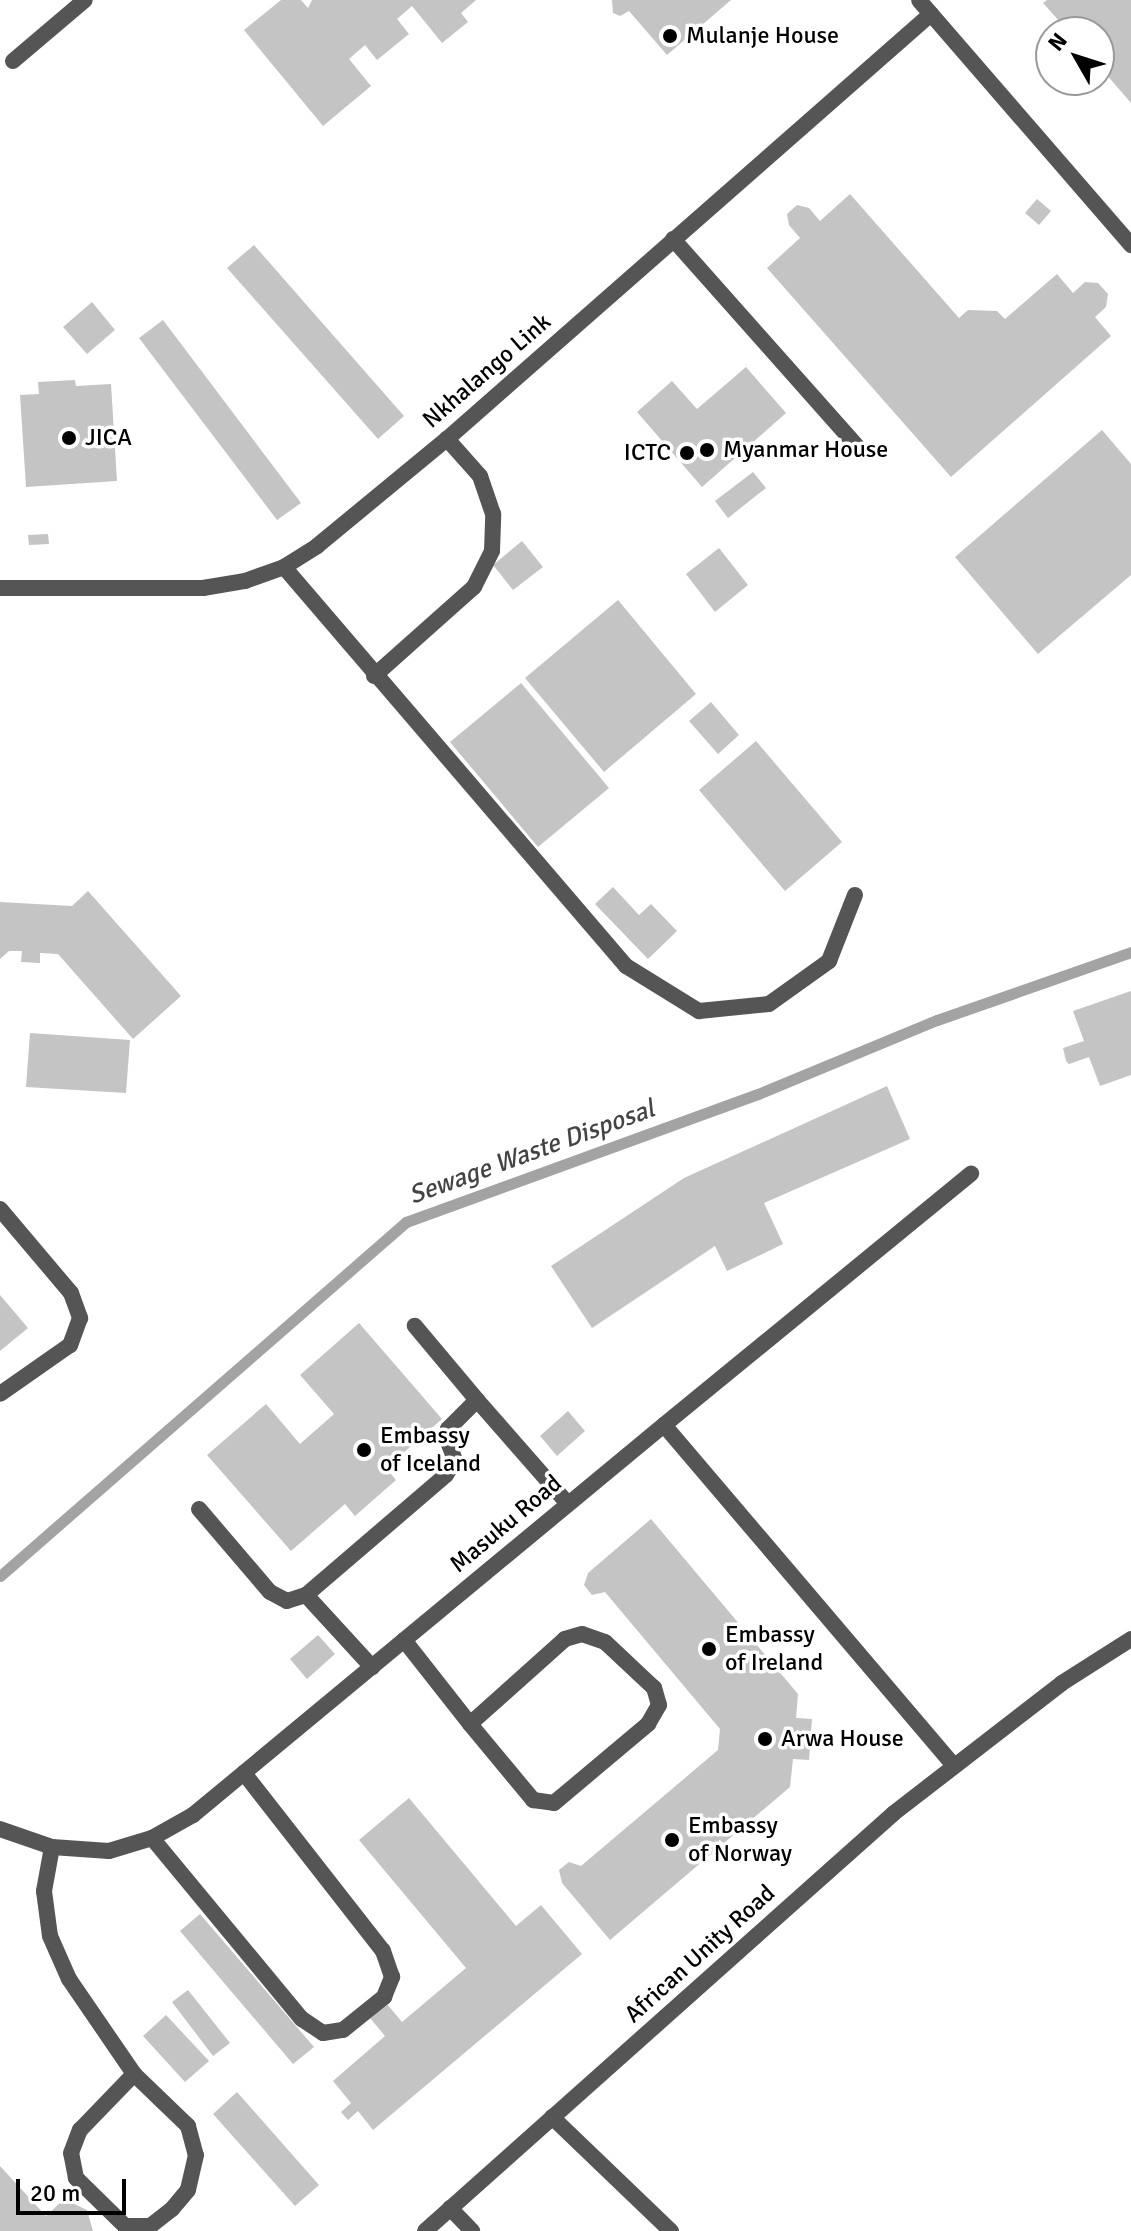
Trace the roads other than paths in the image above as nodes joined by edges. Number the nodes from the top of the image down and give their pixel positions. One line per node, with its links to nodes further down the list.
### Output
1 (85, 0): 4 (street)
2 (919, 0): 3 (street)
3 (931, 14): 5 (street, Nkhalango Link); 6 (street)
4 (7, 64)
5 (673, 239): 7 (street, Nkhalango Link); 8 (street)
6 (1131, 245)
7 (447, 439): 9 (street, Nkhalango Link); 11 (street)
8 (862, 452)
9 (284, 567): 10 (street, Nkhalango Link); 11 (street)
10 (0, 588)
11 (374, 676): 12 (street)
12 (855, 895)
13 (971, 1174): 18 (street, Masuku Road)
14 (0, 1209): 16 (street)
15 (415, 1326): 17 (street)
16 (0, 1394)
17 (477, 1400): 19 (street); 21 (street)
18 (664, 1425): 19 (street, Masuku Road); 26 (street)
19 (568, 1504): 23 (street, Masuku Road)
20 (199, 1509): 21 (street)
21 (306, 1595): 24 (street)
22 (1131, 1639): 26 (street, African Unity Road)
23 (404, 1640): 24 (street, Masuku Road); 25 (street)
24 (372, 1667): 27 (street, Masuku Road)
25 (470, 1724): 25 (street)
26 (953, 1764): 32 (street, African Unity Road)
27 (244, 1773): 29 (street, Masuku Road); 29 (street)
28 (0, 1829): 30 (street, Masuku Road)
29 (152, 1838): 30 (street, Masuku Road)
30 (52, 1847): 31 (street)
31 (134, 2074): 31 (street)
32 (552, 2117): 33 (street, African Unity Road); 36 (street)
33 (450, 2208): 34 (street, African Unity Road); 35 (street)
34 (425, 2231)
35 (472, 2231)
36 (671, 2231)

